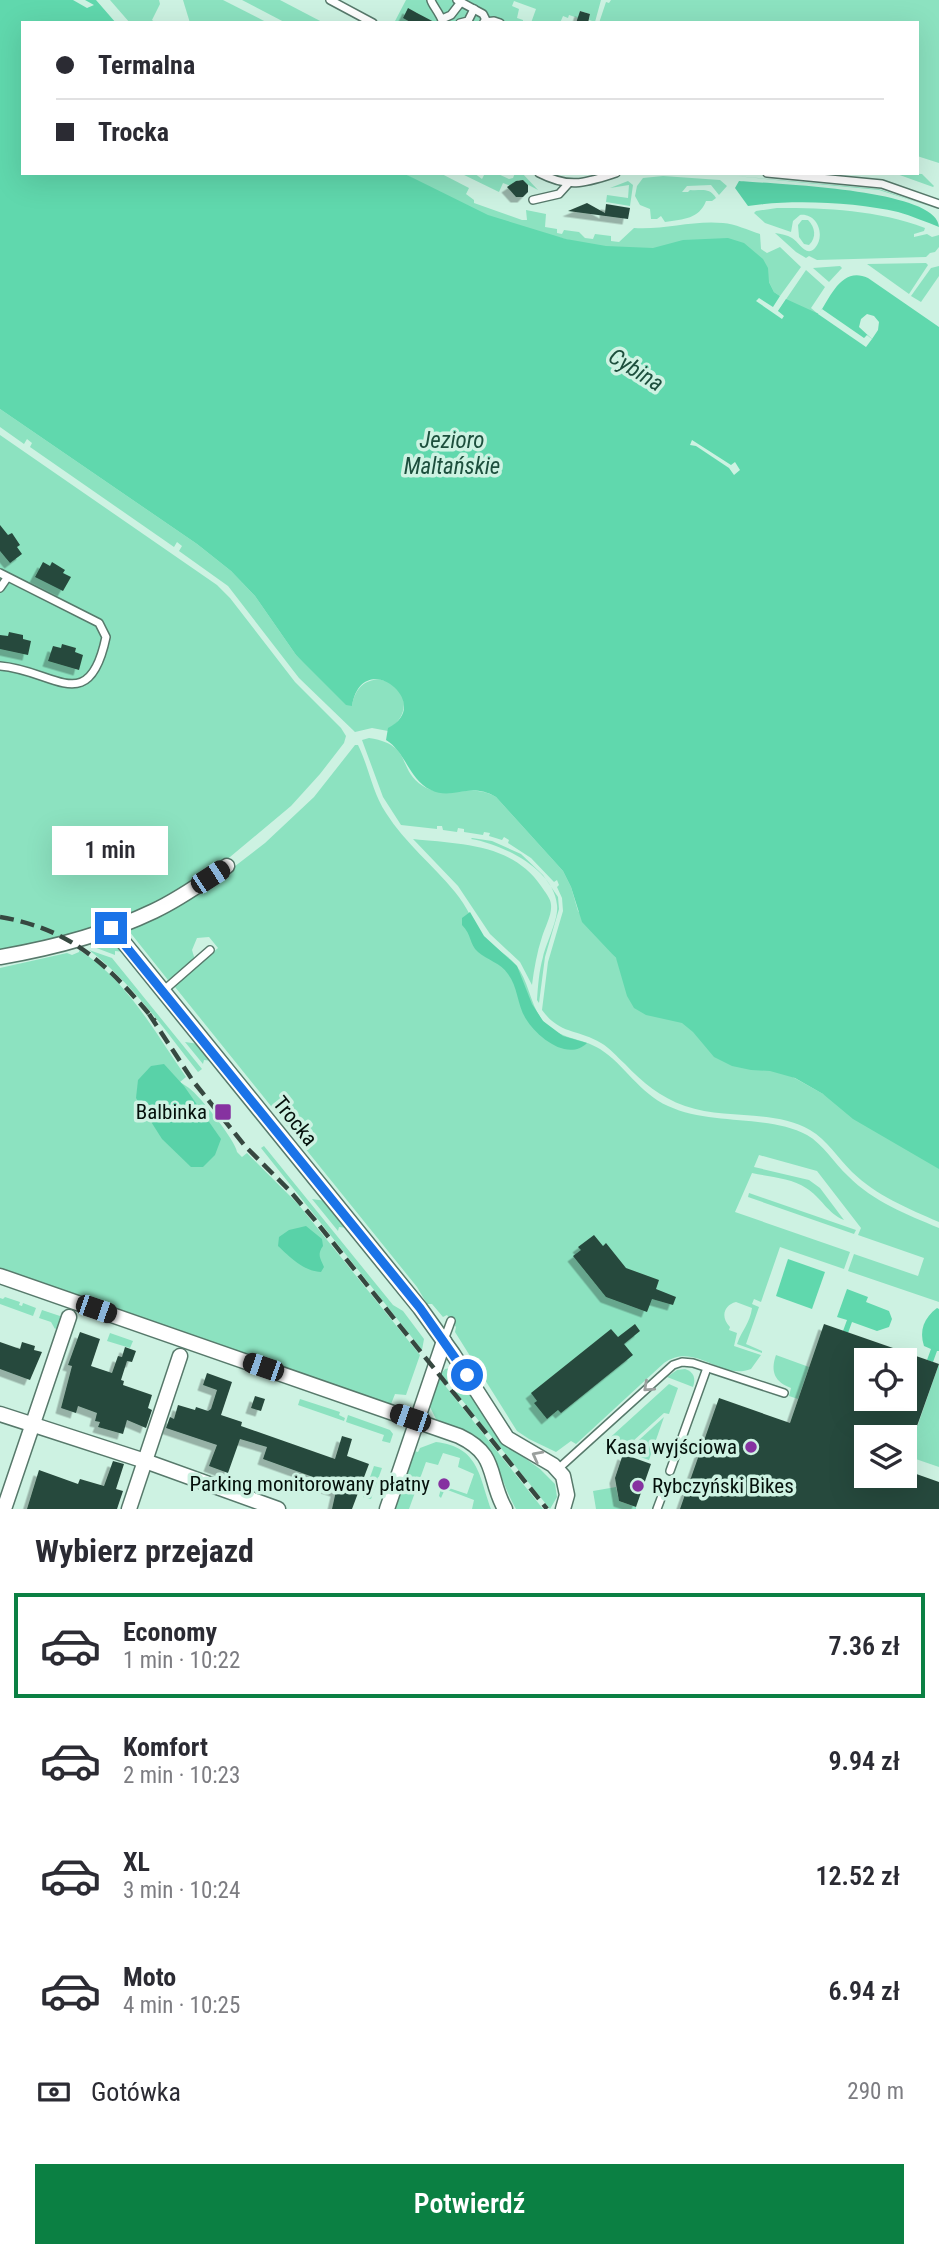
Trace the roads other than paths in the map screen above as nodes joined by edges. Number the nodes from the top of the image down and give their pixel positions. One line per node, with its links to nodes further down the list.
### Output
1 (330, 0): 6 (lane)
2 (431, 0): 7 (lane)
3 (459, 1): 4 (lane); 5 (lane)
4 (474, 9): 9 (lane); 10 (lane)
5 (454, 12): 7 (lane); 8 (lane)
6 (369, 21)
7 (443, 21)
8 (464, 21)
9 (466, 21)
10 (485, 21)
11 (544, 175): 14 (lane)
12 (610, 175): 14 (lane)
13 (788, 175): 16 (lane)
14 (568, 184): 15 (lane)
15 (533, 200)
16 (939, 204)
17 (0, 573): 18 (lane)
18 (7, 578): 19 (lane); 20 (lane)
19 (0, 587)
20 (0, 666)
21 (227, 866): 22 (street)
22 (111, 928): 24 (street); 25 (street, Trocka)
23 (210, 950): 25 (lane)
24 (0, 957)
25 (162, 991): 31 (street, Trocka)
26 (0, 1276): 27 (street)
27 (74, 1302): 28 (lane); 30 (street)
28 (69, 1317): 37 (street)
29 (451, 1321): 31 (lane)
30 (185, 1340): 32 (lane); 36 (street)
31 (444, 1341): 36 (street); 39 (street, Trocka, one-way to 31)
32 (180, 1356): 38 (street)
33 (706, 1368): 34 (lane); 39 (lane, one-way to 39); 40 (lane)
34 (784, 1393)
35 (0, 1414): 37 (street)
36 (417, 1420): 45 (street); 46 (street)
37 (33, 1425): 38 (street); 42 (street)
38 (145, 1461): 43 (street); 44 (street)
39 (558, 1469): 47 (street)
40 (670, 1471)
41 (663, 1493): 48 (lane)
42 (4, 1509)
43 (129, 1509)
44 (278, 1509)
45 (387, 1509)
46 (505, 1509)
47 (563, 1509)
48 (657, 1509)

